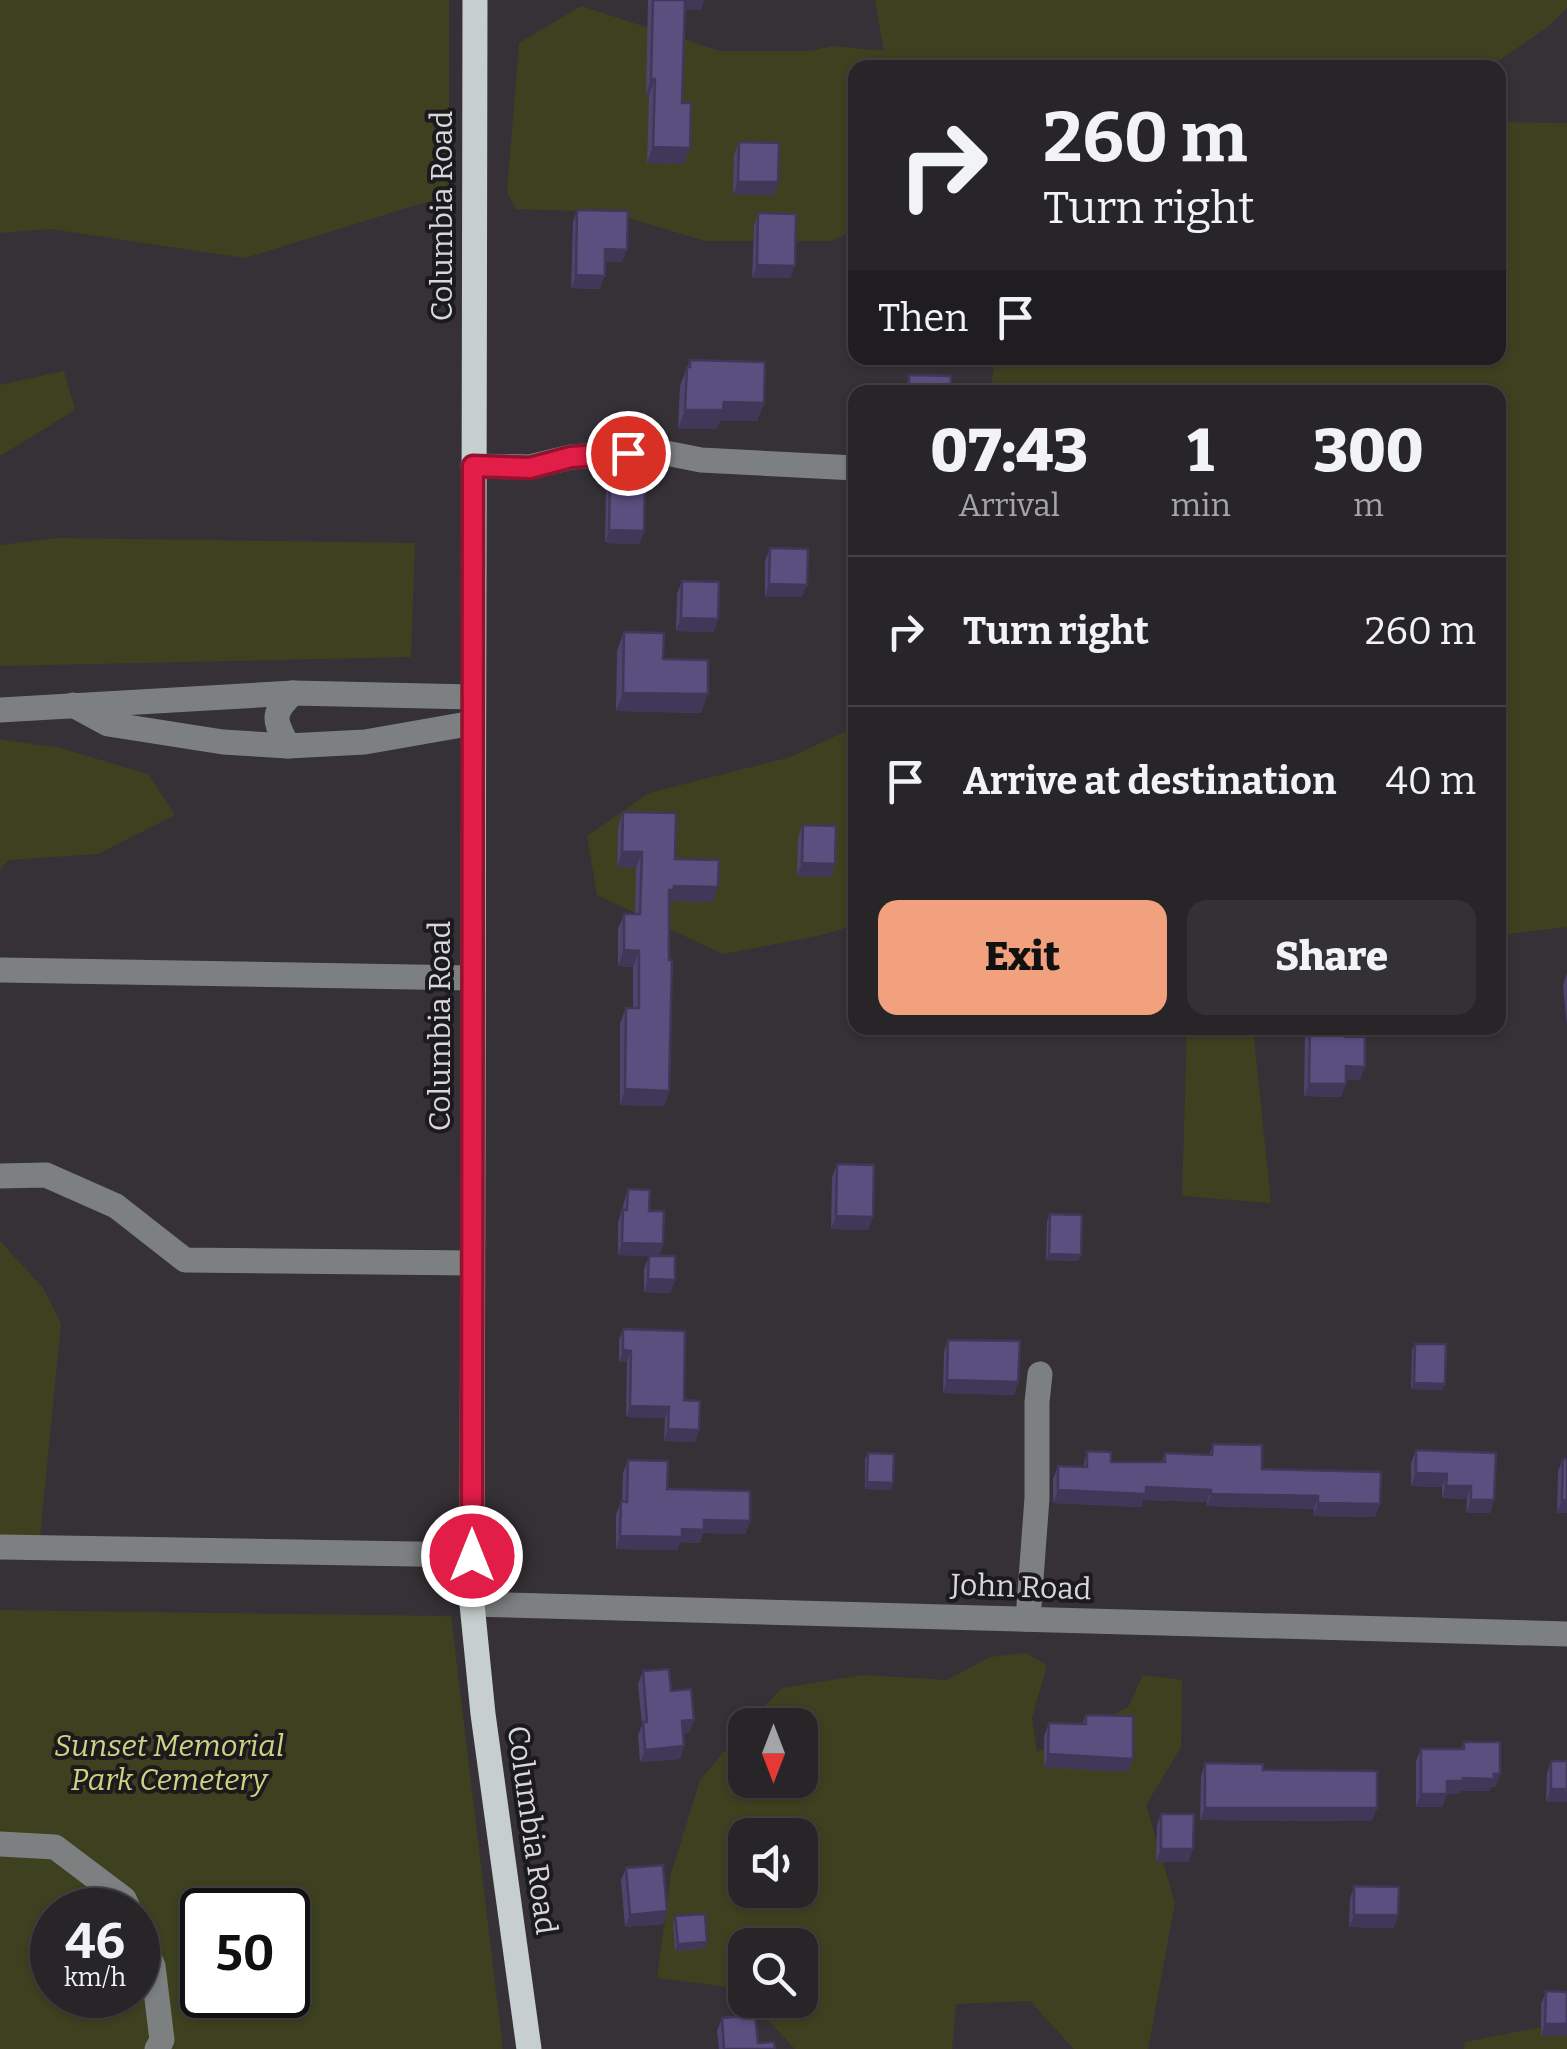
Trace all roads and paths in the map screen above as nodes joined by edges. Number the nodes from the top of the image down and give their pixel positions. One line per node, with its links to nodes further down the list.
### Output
1 (476, 0): 2 (main road, Columbia Road)
2 (473, 466): 3 (street); 5 (main road, Columbia Road)
3 (848, 468)
4 (293, 693): 5 (street); 6 (street); 9 (street)
5 (474, 697): 8 (main road, Columbia Road)
6 (72, 704): 7 (street); 9 (street)
7 (0, 710)
8 (474, 724): 9 (street); 11 (main road, Columbia Road)
9 (288, 746)
10 (0, 970): 11 (street)
11 (472, 978): 13 (main road, Columbia Road)
12 (0, 1176): 13 (street)
13 (472, 1263): 16 (main road, Columbia Road)
14 (1040, 1374): 18 (street)
15 (0, 1547): 16 (street)
16 (472, 1556): 17 (main road, Columbia Road)
17 (472, 1604): 18 (street, John Road); 24 (main road, Columbia Road)
18 (1028, 1620): 19 (street, John Road)
19 (1567, 1634)
20 (0, 1844): 21 (street)
21 (109, 1888)
22 (159, 2018): 23 (street)
23 (157, 2049)
24 (530, 2049)

